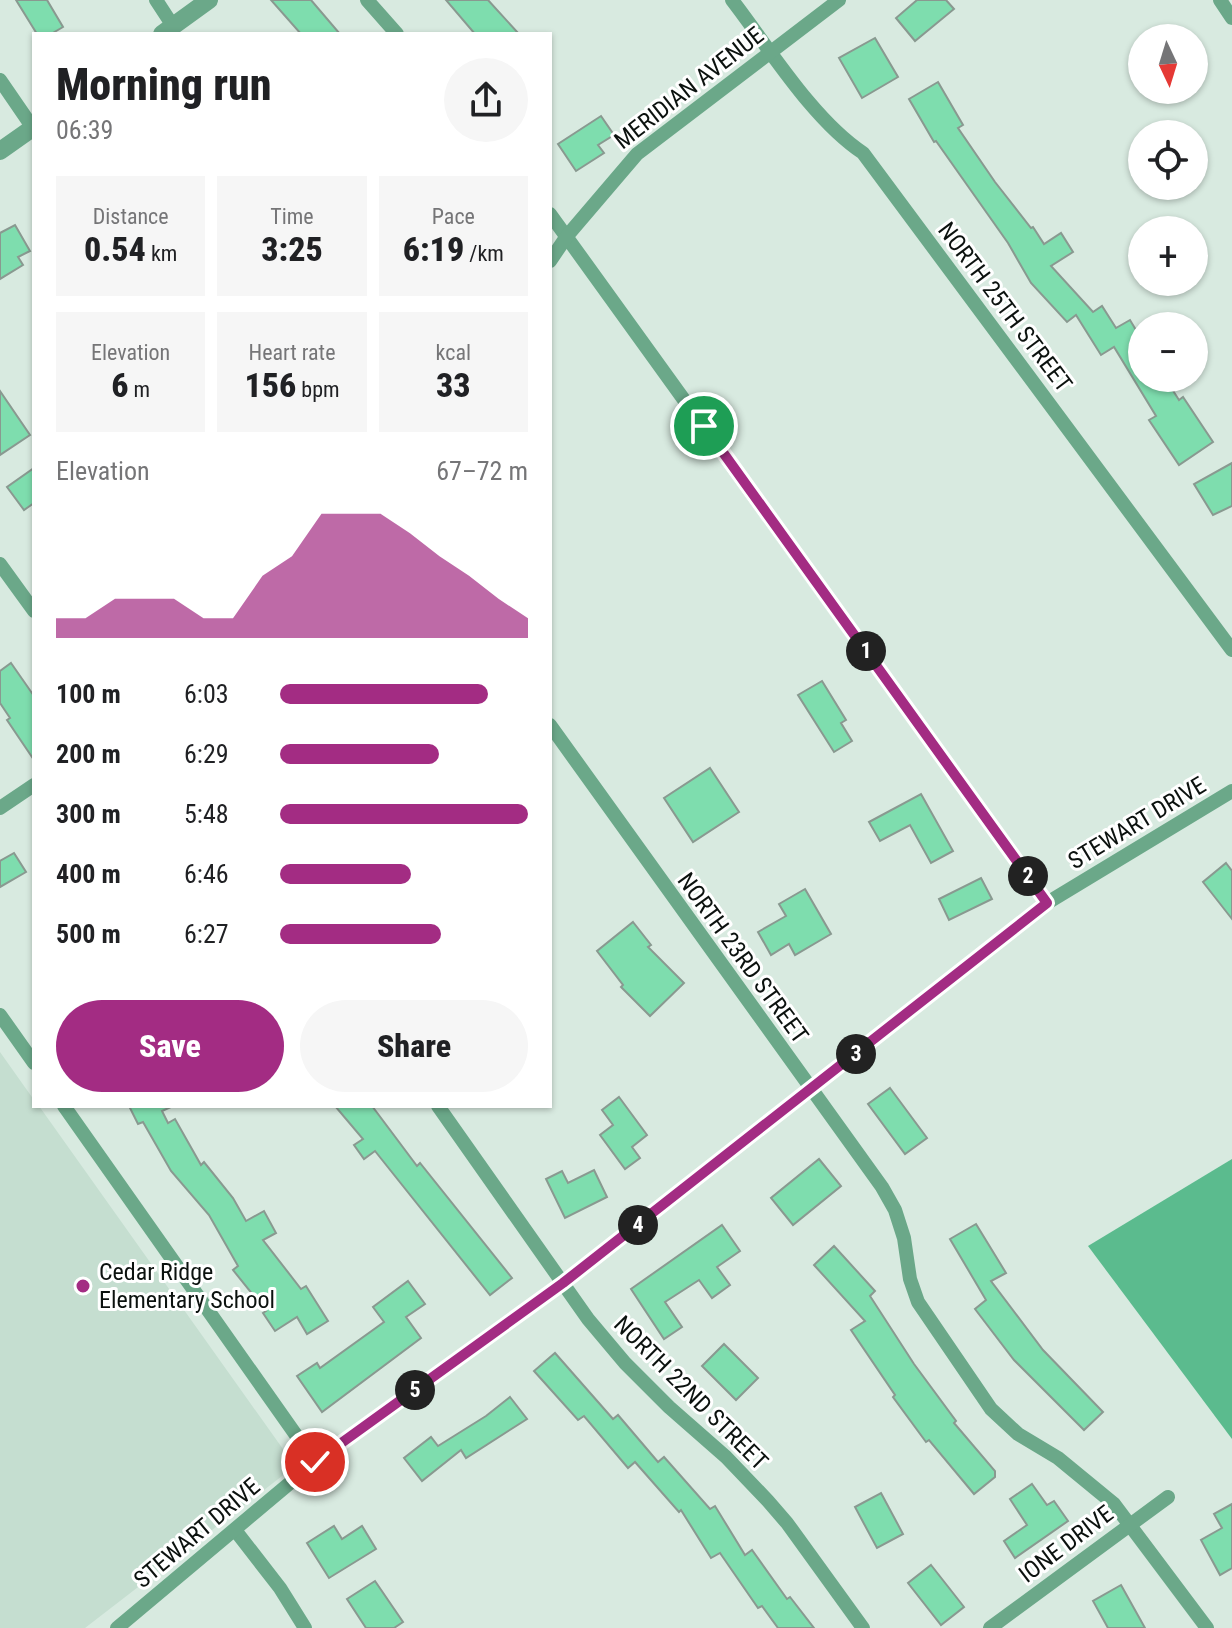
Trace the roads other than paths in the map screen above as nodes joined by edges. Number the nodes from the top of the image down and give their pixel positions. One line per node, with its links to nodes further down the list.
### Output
1 (156, 0): 8 (street)
2 (209, 0): 8 (street)
3 (367, 0): 9 (street)
4 (732, 0): 10 (street, NORTH 25TH STREET)
5 (839, 0): 10 (street, MERIDIAN AVENUE)
6 (1220, 0): 7 (street)
7 (1232, 18)
8 (168, 30)
9 (395, 32)
10 (772, 51): 16 (street, MERIDIAN AVENUE); 20 (street, NORTH 25TH STREET)
11 (0, 80): 12 (street)
12 (32, 125)
13 (32, 129): 14 (street)
14 (0, 151)
15 (552, 217): 16 (street)
16 (567, 236): 17 (street, MERIDIAN AVENUE); 25 (street)
17 (552, 258)
18 (0, 564): 19 (street)
19 (32, 608)
20 (1232, 650)
21 (552, 728): 28 (street, NORTH 23RD STREET)
22 (32, 786): 24 (street)
23 (1232, 791): 25 (street, STEWART DRIVE)
24 (0, 808)
25 (1047, 903): 28 (street, STEWART DRIVE)
26 (0, 1015): 27 (street)
27 (32, 1060)
28 (810, 1090): 31 (street, STEWART DRIVE); 34 (street, NORTH 23RD STREET)
29 (65, 1108): 32 (street)
30 (439, 1108): 31 (street, NORTH 22ND STREET)
31 (563, 1283): 32 (street, STEWART DRIVE); 38 (street, NORTH 22ND STREET)
32 (315, 1462): 35 (street, STEWART DRIVE)
33 (1168, 1497): 34 (street, IONE DRIVE)
34 (1130, 1524): 39 (street, IONE DRIVE); 40 (street, NORTH 23RD STREET)
35 (235, 1530): 36 (street, STEWART DRIVE); 37 (street)
36 (117, 1628)
37 (305, 1628)
38 (863, 1628)
39 (990, 1628)
40 (1207, 1628)

